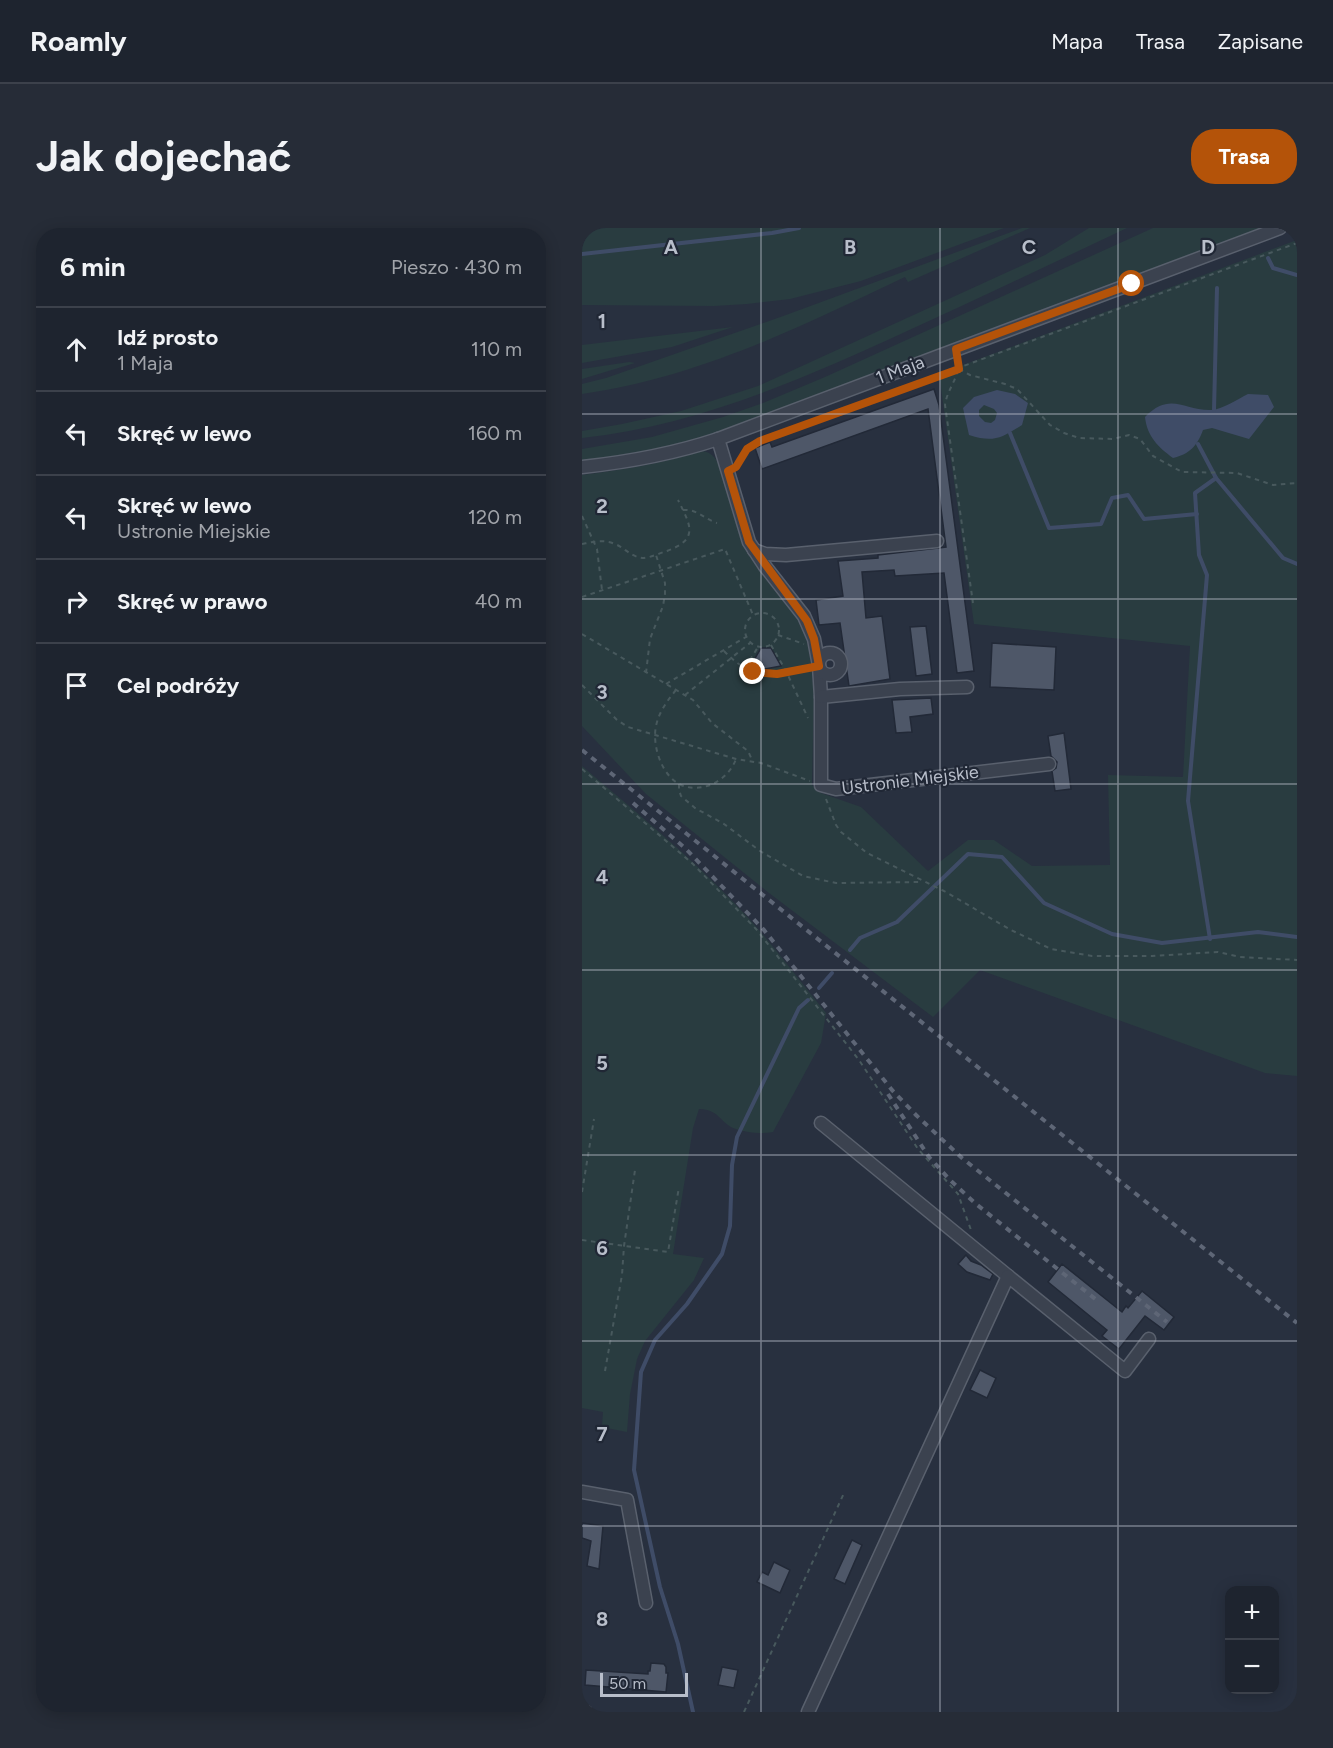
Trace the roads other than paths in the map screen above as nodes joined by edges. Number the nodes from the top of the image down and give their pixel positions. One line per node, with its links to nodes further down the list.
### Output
1 (1280, 228): 2 (street, 1 Maja)
2 (718, 439): 3 (street, 1 Maja); 5 (street, Ustronie Miejskie)
3 (582, 467)
4 (937, 541): 5 (street)
5 (754, 550): 6 (street, Ustronie Miejskie)
6 (800, 611): 7 (street); 8 (street, Ustronie Miejskie)
7 (836, 654): 8 (street); 8 (street)
8 (819, 666): 10 (street, Ustronie Miejskie)
9 (967, 687): 10 (street)
10 (821, 697): 11 (street, Ustronie Miejskie)
11 (1049, 764)
12 (821, 1123): 13 (street)
13 (1008, 1276): 14 (street); 17 (street)
14 (1149, 1339)
15 (582, 1492): 16 (street)
16 (646, 1603)
17 (807, 1712)

